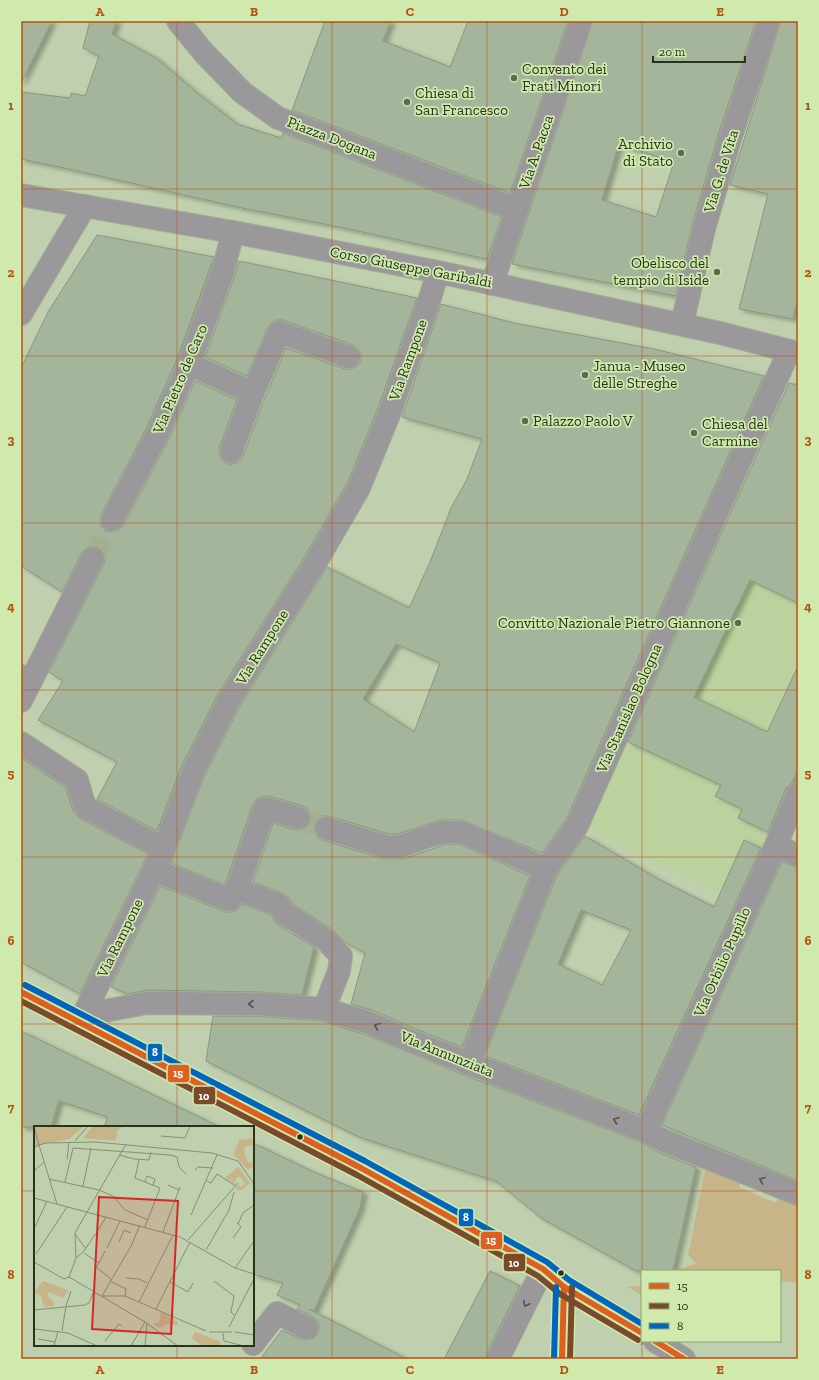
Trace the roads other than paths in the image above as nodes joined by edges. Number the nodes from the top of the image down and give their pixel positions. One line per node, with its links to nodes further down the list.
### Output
1 (178, 21): 6 (street, Piazza Dogana)
2 (581, 21): 6 (street, Via A. Pacca)
3 (769, 21): 11 (street, Via G. de Vita)
4 (21, 195): 5 (street, Corso Giuseppe Garibaldi)
5 (85, 206): 7 (street, Corso Giuseppe Garibaldi); 10 (street)
6 (516, 209): 9 (street, Via A. Pacca)
7 (233, 232): 8 (street, Corso Giuseppe Garibaldi); 14 (street, Via Pietro de Caro)
8 (438, 272): 9 (street, Corso Giuseppe Garibaldi); 26 (street, Via Rampone)
9 (492, 284): 11 (street, Corso Giuseppe Garibaldi)
10 (21, 314)
11 (682, 324): 12 (street, Corso Giuseppe Garibaldi)
12 (794, 352): 28 (street, Via Stanislao Bologna)
13 (349, 357): 15 (street)
14 (189, 364): 15 (street); 17 (street, Via Pietro de Caro)
15 (253, 393): 16 (street)
16 (231, 452)
17 (112, 520)
18 (93, 558): 19 (street)
19 (26, 678): 20 (street)
20 (21, 701)
21 (21, 743): 26 (street)
22 (798, 793): 25 (street, Via Orbilio Pupillo)
23 (299, 818): 30 (street)
24 (326, 828): 28 (street)
25 (776, 845): 27 (street); 35 (street, Via Orbilio Pupillo)
26 (164, 848): 29 (street, Via Rampone)
27 (798, 856)
28 (546, 869): 34 (street, Via Stanislao Bologna)
29 (154, 870): 30 (street); 33 (street, Via Rampone)
30 (237, 890): 32 (street)
31 (21, 992): 33 (street)
32 (324, 1009): 33 (street, Via Annunziata, one-way to 33); 34 (street, Via Annunziata, one-way to 32)
33 (80, 1022): 37 (street)
34 (469, 1064): 35 (street, Via Annunziata, one-way to 34)
35 (646, 1131): 36 (street, Via Annunziata, one-way to 35)
36 (798, 1194)
37 (543, 1269): 38 (street); 45 (street, one-way to 45)
38 (564, 1287): 40 (street); 46 (street)
39 (307, 1328): 42 (street)
40 (641, 1332)
41 (657, 1342): 47 (street)
42 (254, 1343)
43 (251, 1346): 44 (street)
44 (241, 1359)
45 (498, 1359)
46 (562, 1359)
47 (684, 1359)

